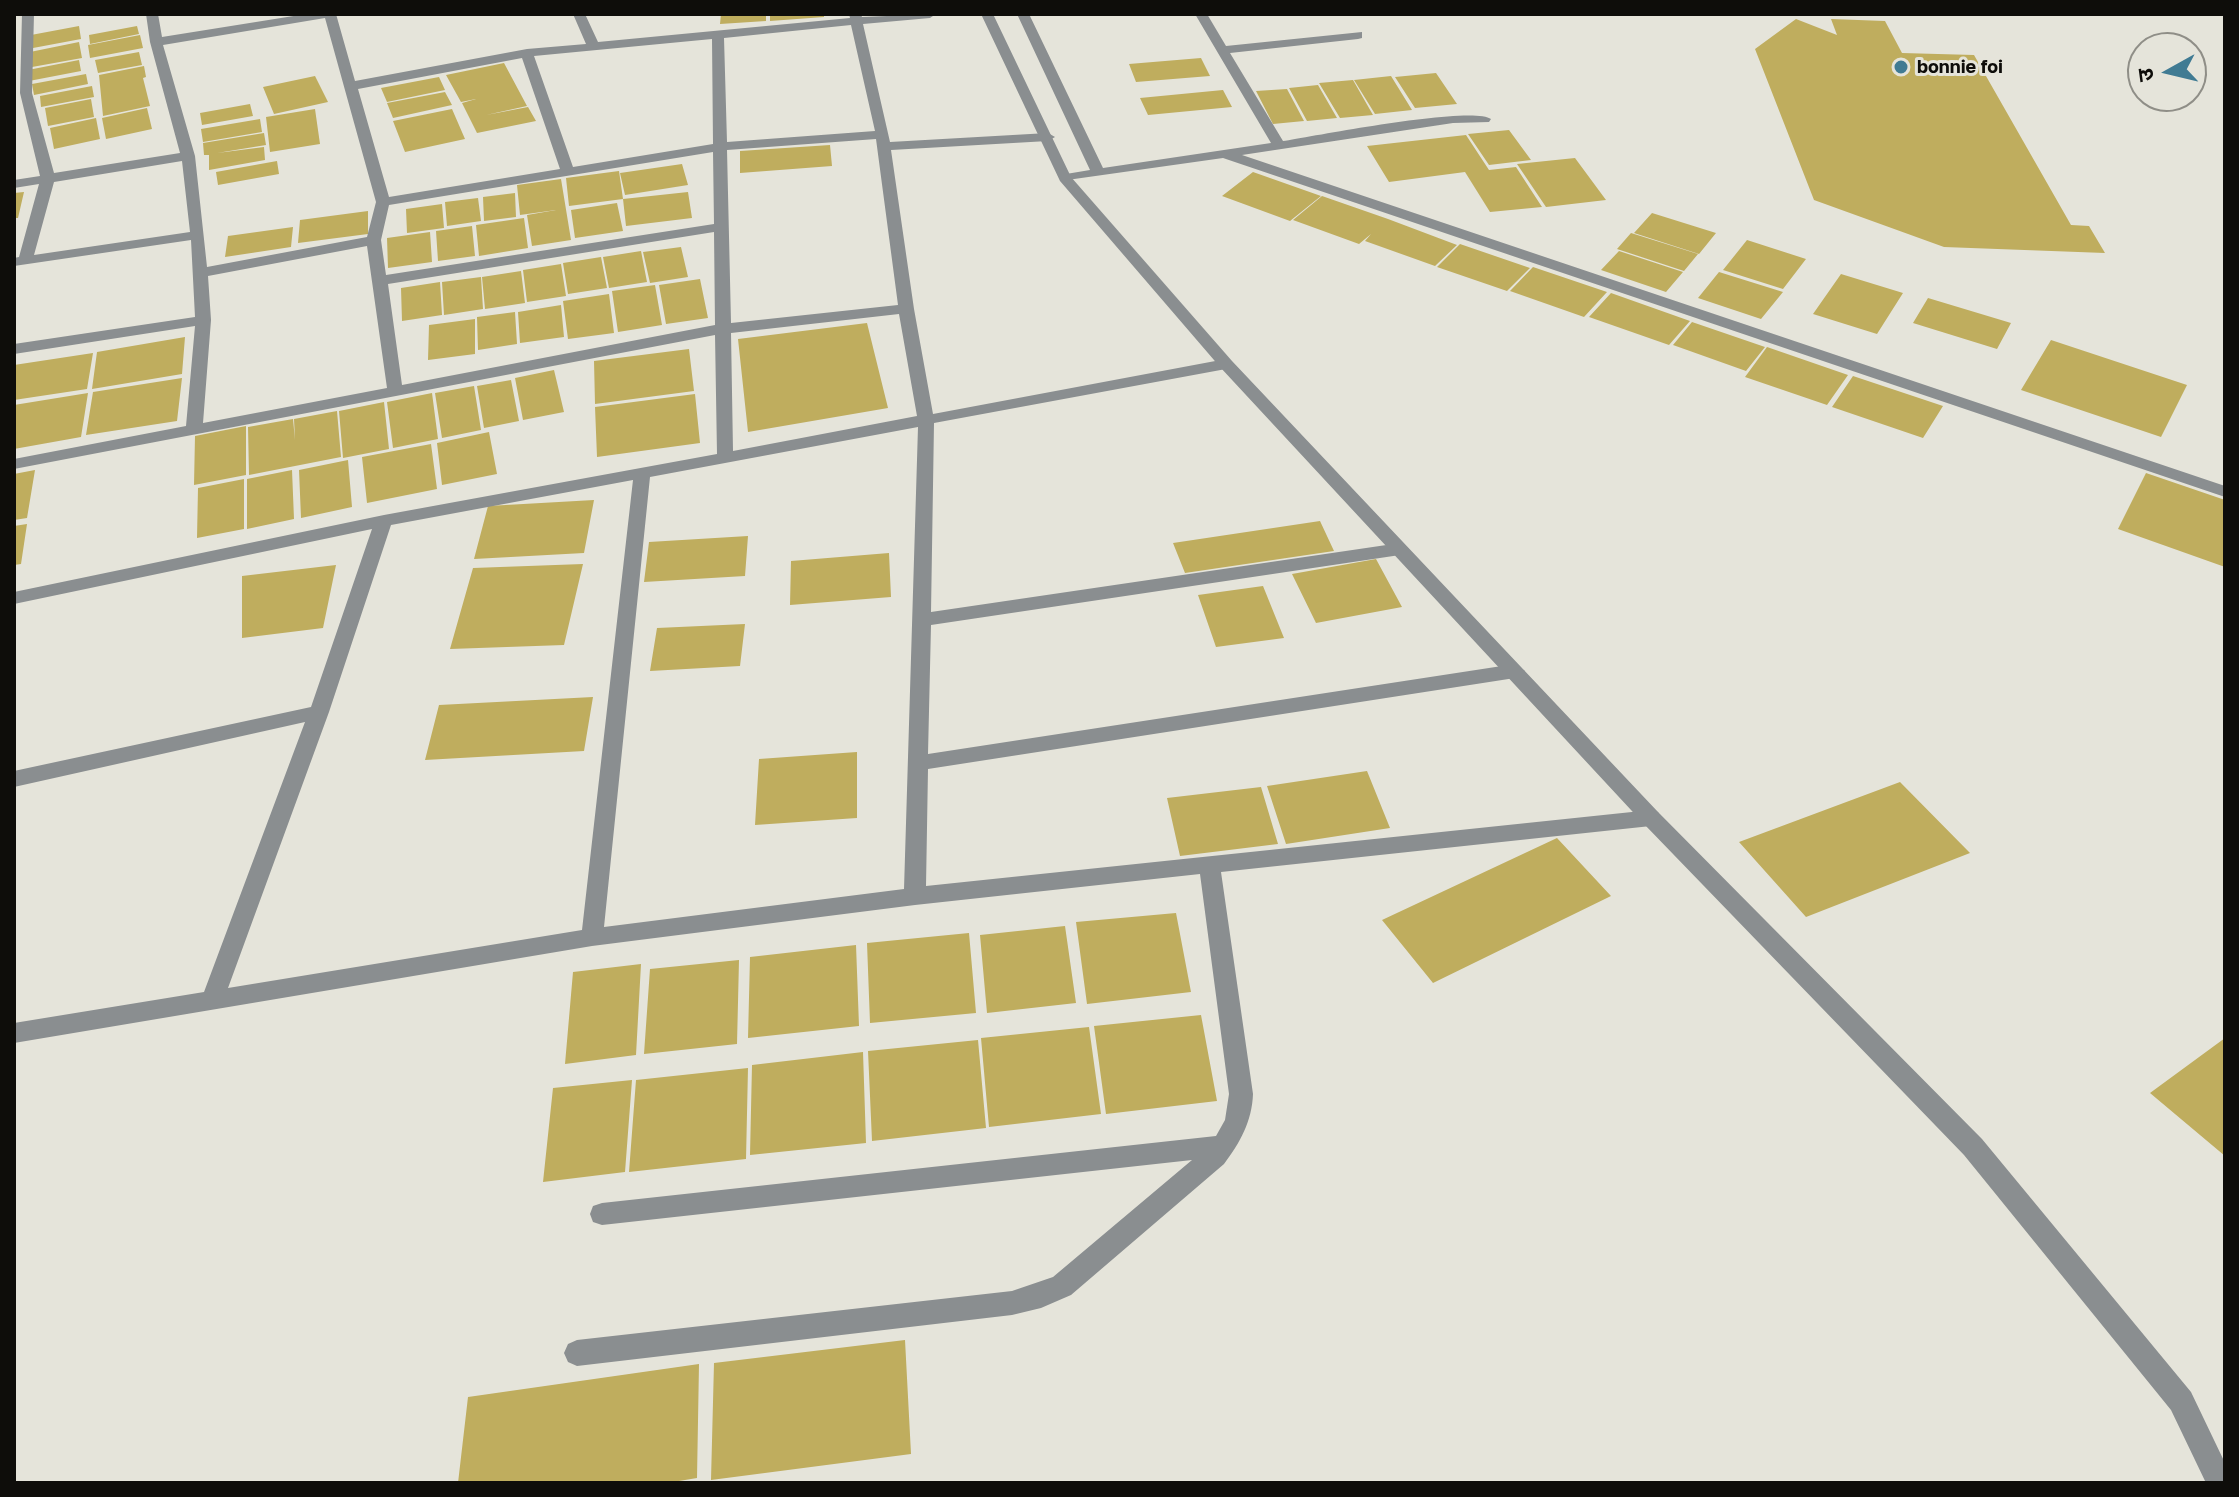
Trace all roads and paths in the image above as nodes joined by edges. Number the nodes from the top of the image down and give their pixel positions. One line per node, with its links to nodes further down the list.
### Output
1 (28, 14): 12 (street)
2 (152, 14): 13 (street)
3 (329, 14): 13 (street); 17 (street)
4 (579, 14): 14 (street)
5 (930, 14): 9 (street)
6 (987, 14): 20 (street)
7 (1023, 14): 27 (street)
8 (1201, 14): 15 (street)
9 (856, 17): 10 (street); 21 (street)
10 (718, 33): 14 (street); 23 (street)
11 (1358, 35): 15 (street)
12 (20, 36): 18 (street)
13 (156, 42): 25 (street)
14 (593, 45): 16 (street)
15 (1222, 50): 22 (street)
16 (527, 53): 17 (street); 26 (street)
17 (352, 86): 31 (street)
18 (20, 95): 28 (street)
19 (1484, 119): 22 (street)
20 (1048, 137): 21 (street); 29 (street)
21 (882, 140): 23 (street); 38 (street)
22 (1279, 145): 24 (street)
23 (719, 147): 26 (street); 32 (street)
24 (1225, 154): 27 (street); 49 (street)
25 (188, 156): 28 (street); 33 (street)
26 (567, 170): 31 (street)
27 (1098, 173): 29 (street)
28 (48, 178): 30 (street); 35 (street)
29 (1065, 178): 42 (street)
30 (14, 184)
31 (383, 202): 34 (street)
32 (720, 227): 37 (street); 40 (street)
33 (198, 235): 35 (street); 36 (street)
34 (374, 240): 36 (street); 37 (street)
35 (20, 261)
36 (200, 273): 39 (street)
37 (382, 280): 43 (street)
38 (906, 309): 40 (street); 44 (street)
39 (203, 320): 41 (street); 45 (street)
40 (721, 329): 43 (street); 46 (street)
41 (14, 349)
42 (1226, 364): 44 (street); 51 (street)
43 (395, 391): 45 (street)
44 (926, 419): 46 (street); 53 (street)
45 (194, 428): 47 (street)
46 (725, 456): 48 (street)
47 (14, 464)
48 (642, 475): 50 (street); 61 (street)
49 (2225, 492)
50 (384, 521): 52 (street); 55 (street)
51 (1400, 549): 53 (street); 54 (street)
52 (14, 598)
53 (921, 620): 56 (street)
54 (1515, 671): 56 (street); 58 (street)
55 (319, 712): 57 (street); 62 (street)
56 (918, 763): 60 (street)
57 (14, 779)
58 (1651, 818): 59 (street); 67 (street)
59 (1209, 865): 60 (street); 64 (street)
60 (915, 896): 61 (street)
61 (592, 937): 62 (street)
62 (212, 1000): 63 (street)
63 (14, 1033)
64 (1223, 1146): 65 (street); 66 (street)
65 (602, 1214)
66 (577, 1353)
67 (2220, 1483)

